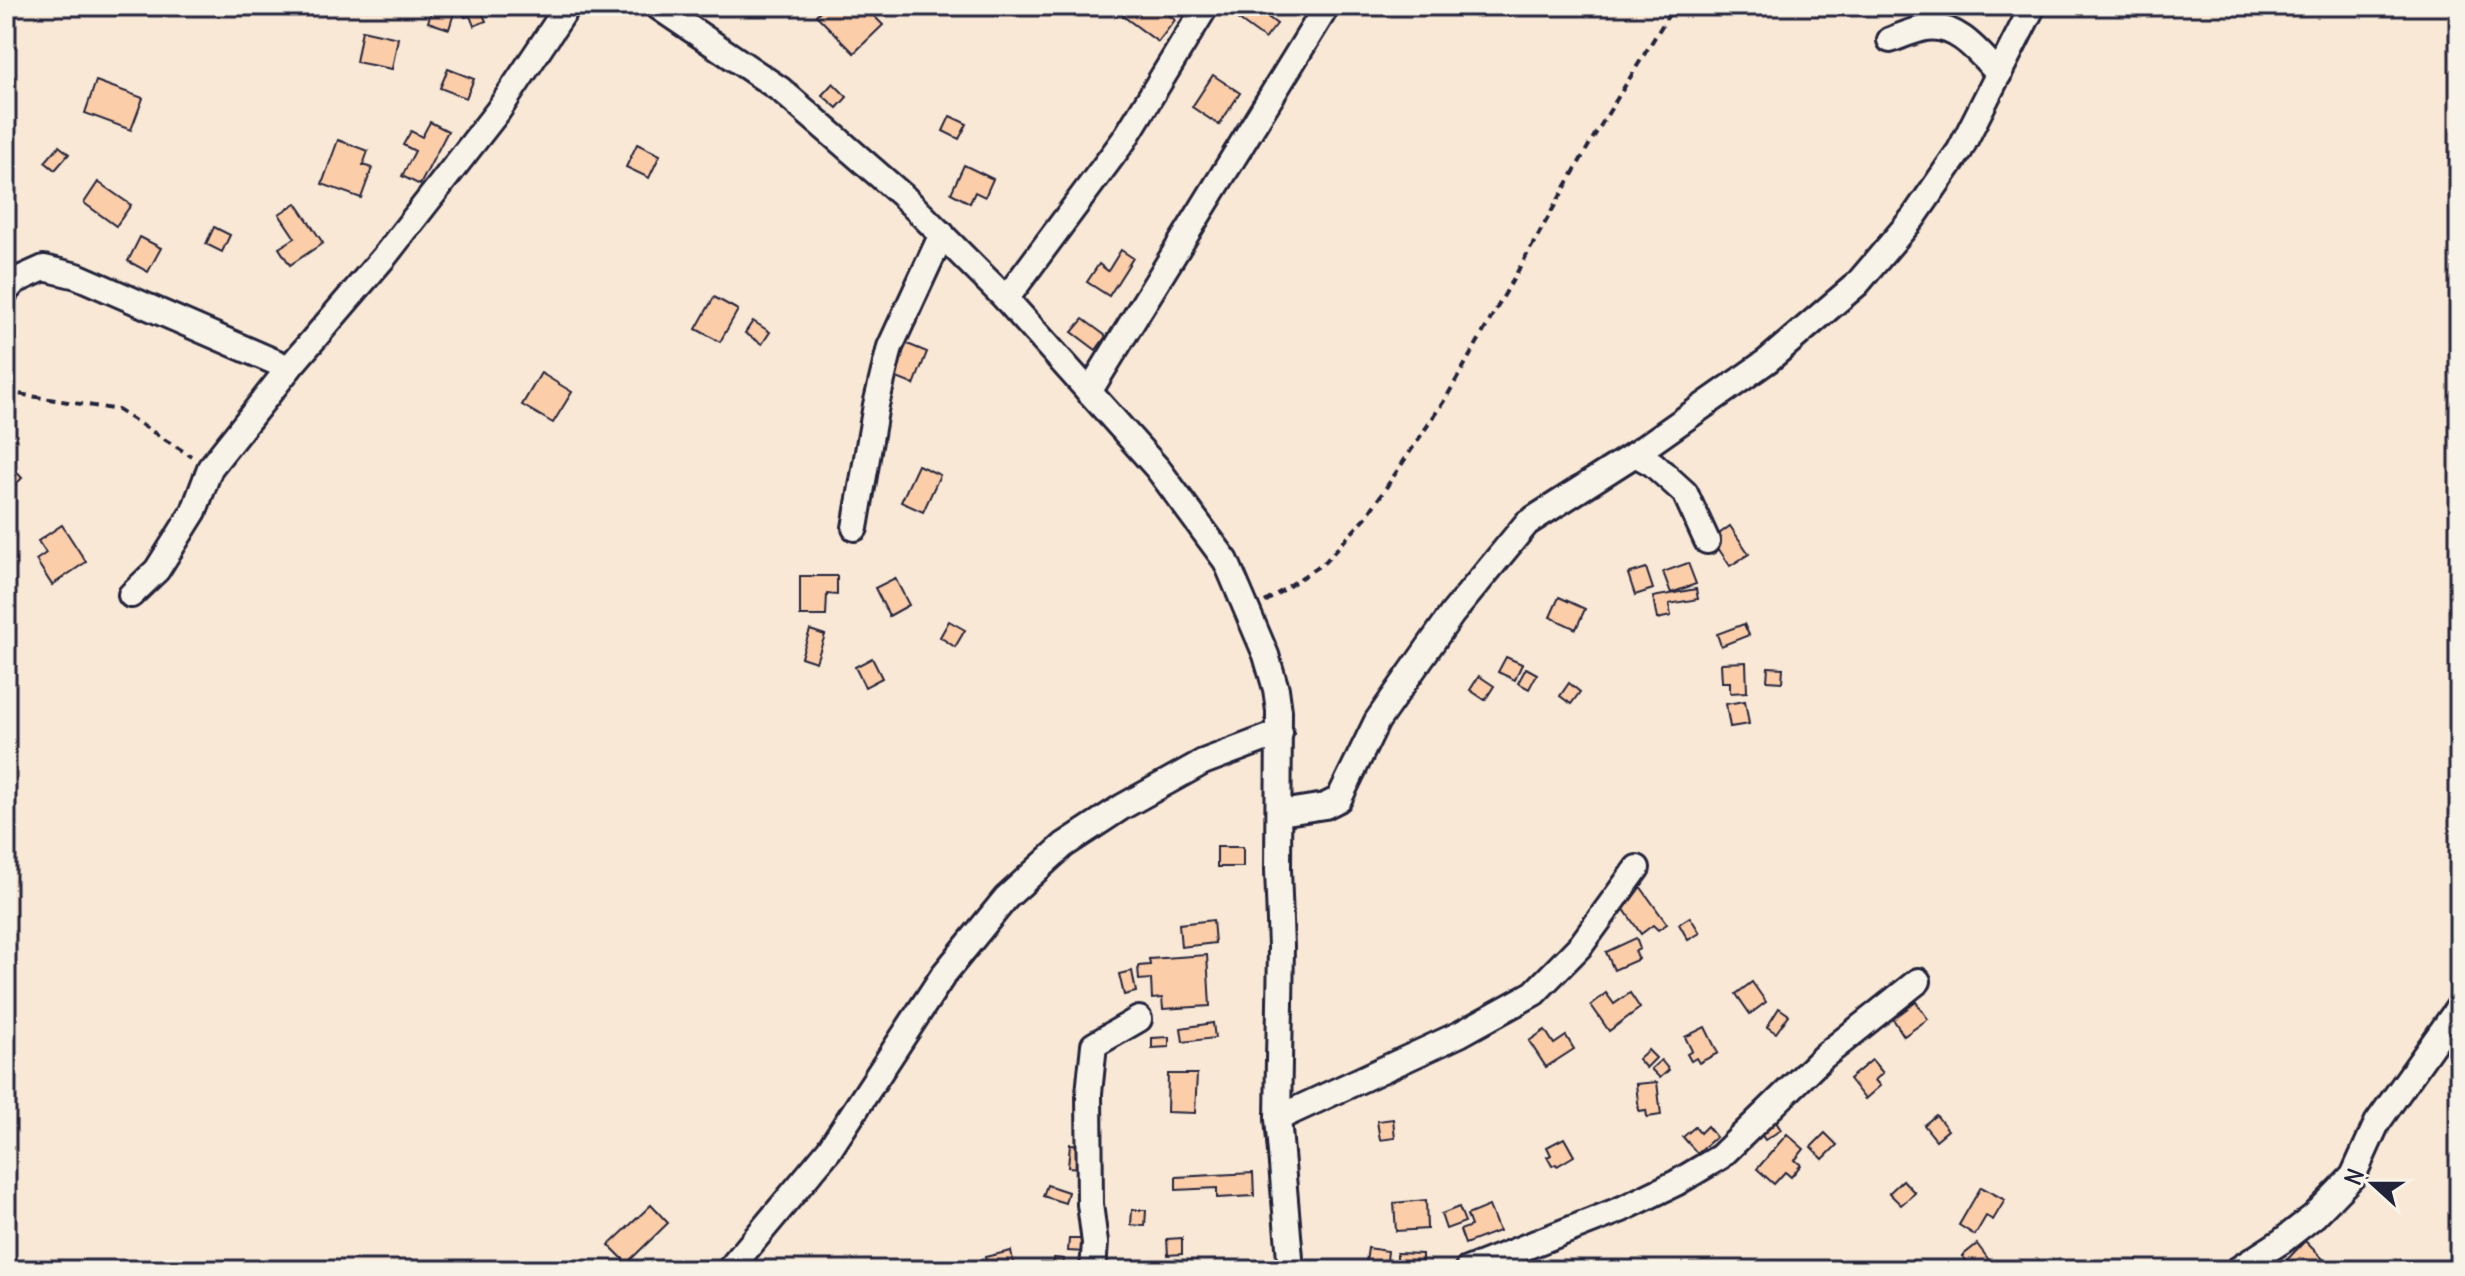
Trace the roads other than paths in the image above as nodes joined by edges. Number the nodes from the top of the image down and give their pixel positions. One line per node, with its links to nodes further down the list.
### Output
1 (568, 6): 11 (street)
2 (657, 6): 8 (street)
3 (1206, 6): 10 (street)
4 (1327, 6): 12 (street)
5 (2033, 6): 7 (street)
6 (1890, 40): 7 (street)
7 (1999, 74): 13 (street)
8 (942, 234): 10 (street); 14 (street)
9 (6, 291): 11 (street)
10 (1006, 299): 12 (street)
11 (289, 368): 16 (street)
12 (1089, 392): 17 (street)
13 (1635, 454): 15 (street); 18 (street)
14 (855, 528)
15 (1707, 541)
16 (131, 595)
17 (1280, 733): 18 (street); 24 (street)
18 (1280, 813): 23 (street)
19 (1637, 868): 23 (street)
20 (1918, 981): 27 (street)
21 (2459, 1007): 28 (street)
22 (1139, 1019): 25 (street)
23 (1278, 1118): 26 (street)
24 (729, 1270)
25 (1093, 1270)
26 (1291, 1270)
27 (1467, 1270)
28 (2237, 1270)

